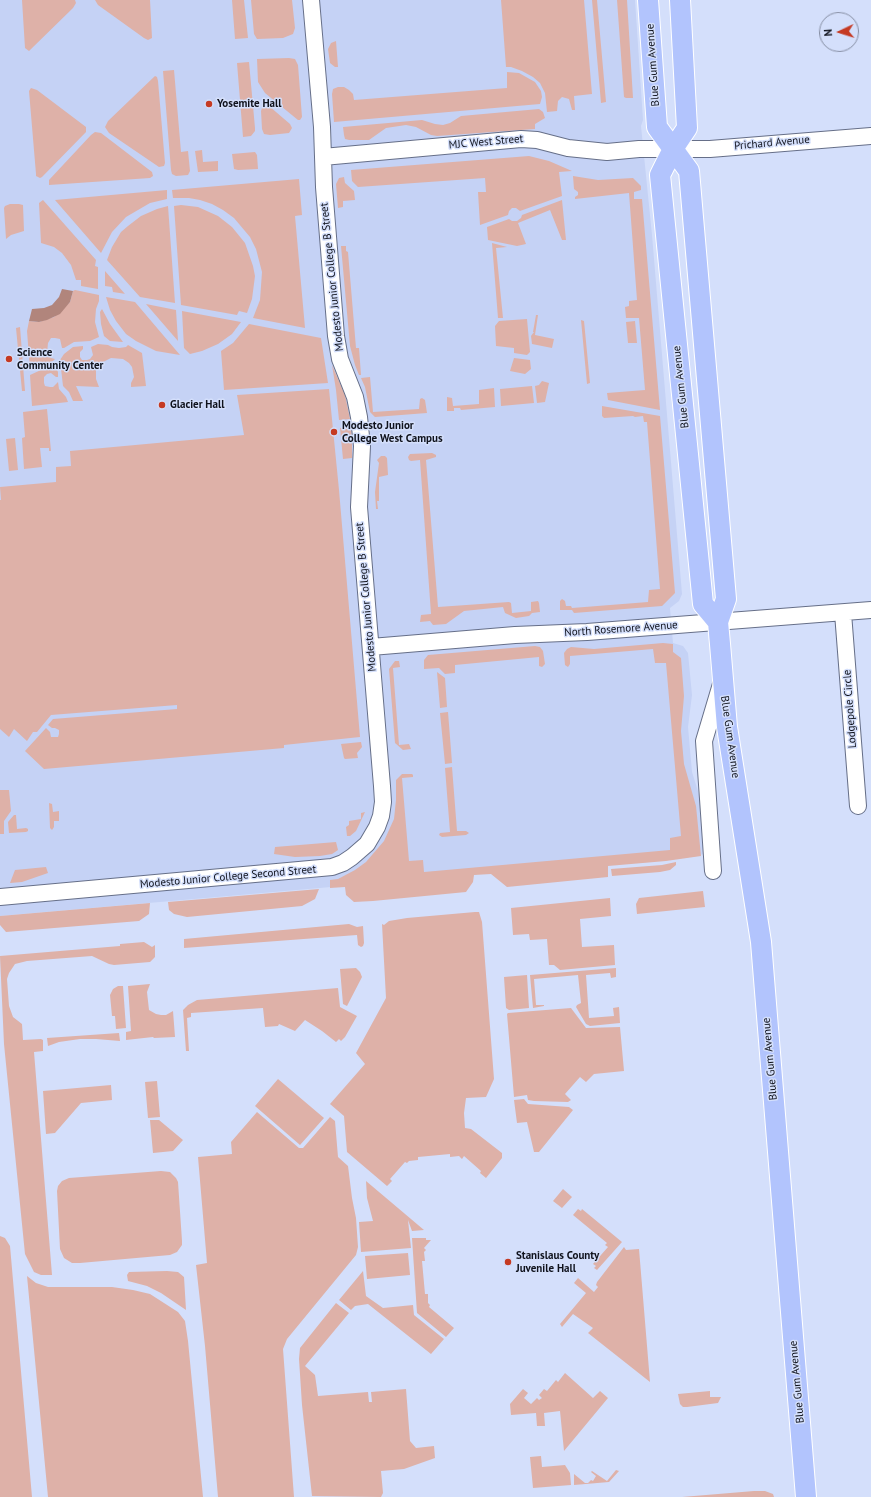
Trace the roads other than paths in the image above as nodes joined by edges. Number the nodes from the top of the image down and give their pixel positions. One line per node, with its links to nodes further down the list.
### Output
1 (311, 0): 6 (street, Modesto Junior College B Street)
2 (648, 0): 5 (main road, Blue Gum Avenue)
3 (680, 0): 5 (main road, Blue Gum Avenue)
4 (871, 136): 5 (street, Prichard Avenue)
5 (673, 149): 6 (street, MJC West Street); 9 (main road, Blue Gum Avenue); 9 (main road, Blue Gum Avenue)
6 (323, 157): 10 (street, Modesto Junior College B Street)
7 (871, 610): 8 (street, North Rosemore Avenue)
8 (843, 613): 9 (street, North Rosemore Avenue); 13 (street, Lodgepole Circle)
9 (718, 622): 10 (street, North Rosemore Avenue); 11 (main road, Blue Gum Avenue)
10 (371, 647): 12 (street, Modesto Junior College B Street)
11 (723, 679): 14 (street); 16 (main road, Blue Gum Avenue)
12 (380, 766): 15 (street, Modesto Junior College Second Street)
13 (858, 806)
14 (713, 871)
15 (0, 896)
16 (806, 1497)

